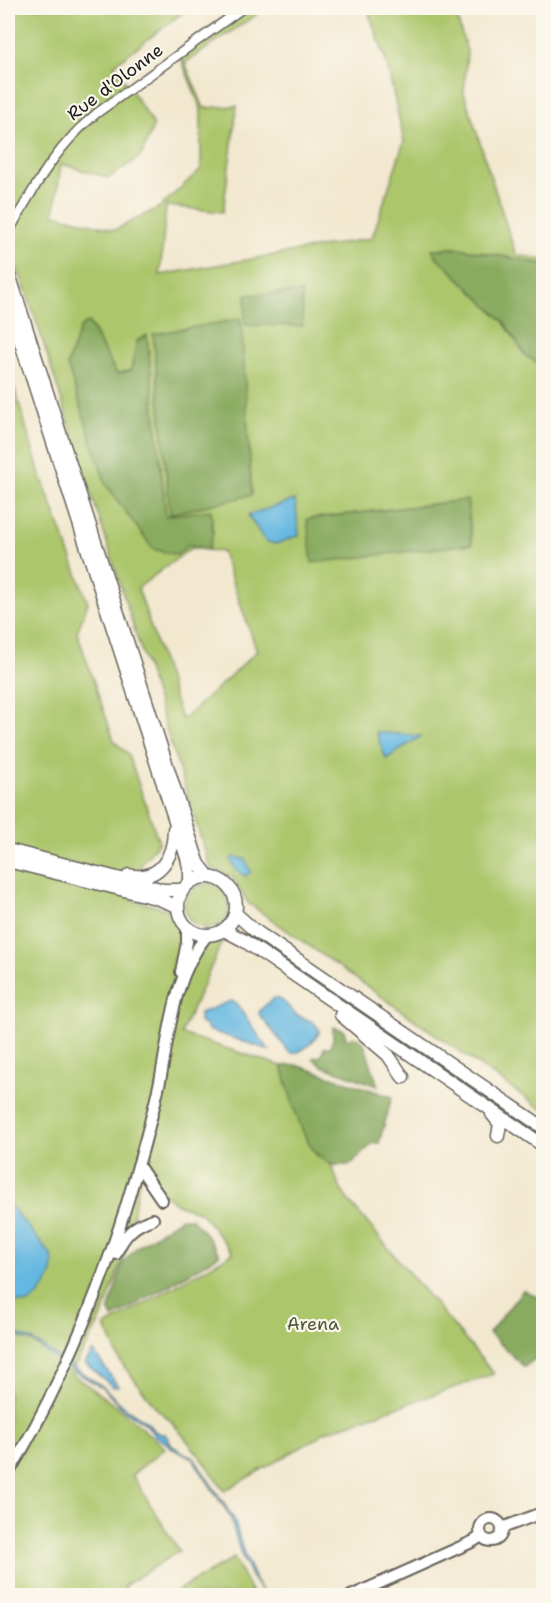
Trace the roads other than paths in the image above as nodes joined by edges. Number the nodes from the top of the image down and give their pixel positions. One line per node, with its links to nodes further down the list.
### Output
1 (243, 8): 2 (street, Rue d'Olonne)
2 (8, 232)
3 (8, 271): 9 (highway)
4 (8, 303): 5 (highway)
5 (174, 819): 8 (highway); 10 (highway)
6 (8, 850): 8 (highway)
7 (8, 861): 11 (highway)
8 (84, 869): 10 (highway)
9 (209, 877): 10 (highway); 12 (highway)
10 (186, 886): 11 (highway)
11 (177, 906): 13 (highway)
12 (235, 913): 14 (highway); 20 (highway)
13 (187, 928): 15 (highway); 17 (main road)
14 (224, 930): 15 (highway); 16 (highway)
15 (207, 935): 17 (main road)
16 (278, 963): 18 (highway); 19 (highway)
17 (178, 991): 23 (main road)
18 (403, 1077)
19 (473, 1097): 21 (highway); 22 (highway)
20 (543, 1128)
21 (498, 1136)
22 (543, 1146)
23 (138, 1165): 24 (main road); 26 (main road)
24 (162, 1200)
25 (153, 1219): 26 (main road)
26 (94, 1297): 27 (main road)
27 (8, 1474)
28 (543, 1512): 29 (main road)
29 (351, 1596)

